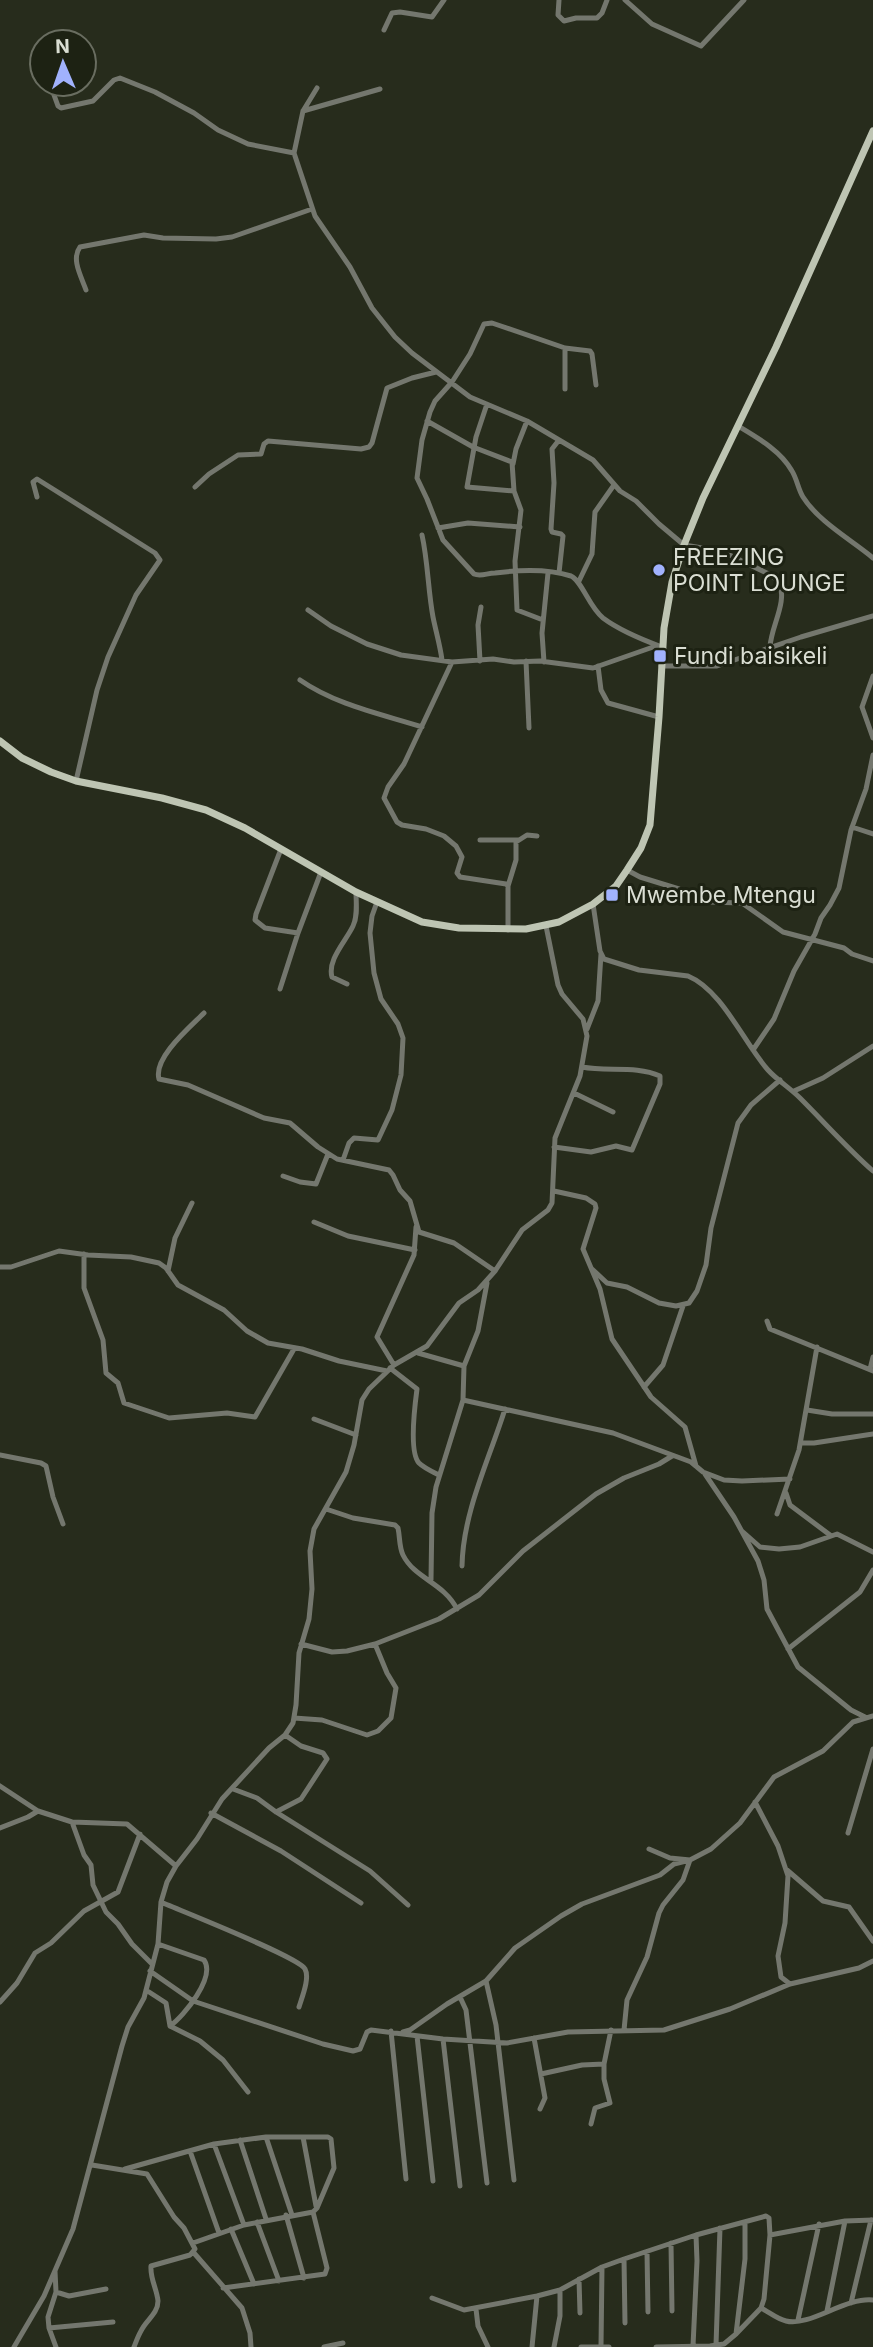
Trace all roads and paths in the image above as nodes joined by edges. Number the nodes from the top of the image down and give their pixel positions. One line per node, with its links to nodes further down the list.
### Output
1 (444, 0): 6 (street)
2 (559, 0): 3 (street)
3 (607, 0)
4 (625, 0): 5 (street)
5 (744, 0)
6 (384, 30)
7 (317, 88): 12 (street)
8 (380, 89): 12 (street)
9 (98, 96): 14 (street)
10 (55, 98): 11 (street)
11 (96, 98)
12 (303, 111): 14 (street)
13 (873, 131): 25 (main road)
14 (294, 153): 15 (street)
15 (312, 209): 16 (street); 18 (street)
16 (86, 290)
17 (565, 348): 19 (street); 20 (street); 21 (street)
18 (436, 372): 19 (street); 30 (street)
19 (452, 382): 22 (street); 23 (street)
20 (596, 385)
21 (565, 389)
22 (488, 404): 24 (street); 27 (street)
23 (427, 421): 27 (street); 34 (street)
24 (527, 421): 26 (street); 28 (street)
25 (738, 426): 36 (main road); 37 (street)
26 (559, 440): 29 (street); 40 (street)
27 (473, 447): 28 (street); 31 (street)
28 (513, 464): 31 (street)
29 (614, 485): 36 (street); 41 (street)
30 (195, 487)
31 (514, 491): 33 (street)
32 (37, 497): 63 (street)
33 (520, 527): 34 (street); 38 (street)
34 (438, 528): 38 (street)
35 (422, 535): 48 (street)
36 (684, 545): 46 (main road); 47 (street)
37 (873, 558)
38 (515, 572): 39 (street); 45 (street)
39 (548, 573): 40 (street); 45 (street)
40 (559, 573): 41 (street)
41 (579, 581): 46 (street)
42 (481, 607): 49 (street)
43 (308, 610): 48 (street)
44 (873, 616): 47 (street)
45 (543, 620): 52 (street)
46 (659, 646): 53 (street); 54 (main road)
47 (770, 647): 54 (street)
48 (442, 660): 50 (street)
49 (480, 661): 50 (street); 51 (street)
50 (452, 662): 58 (street)
51 (526, 662): 52 (street); 59 (street)
52 (544, 662): 53 (street)
53 (598, 666): 57 (street)
54 (661, 666): 57 (main road)
55 (873, 676): 60 (street)
56 (300, 680): 58 (street)
57 (659, 717): 70 (main road)
58 (422, 727): 72 (street)
59 (529, 728)
60 (873, 738)
61 (0, 741): 63 (main road)
62 (873, 755): 64 (street)
63 (76, 781): 69 (main road)
64 (852, 827): 65 (street); 79 (street)
65 (873, 834)
66 (537, 836): 68 (street)
67 (480, 840): 68 (street)
68 (518, 840): 72 (street)
69 (281, 849): 71 (main road); 78 (street)
70 (627, 870): 75 (main road); 79 (street)
71 (321, 872): 73 (main road); 78 (street)
72 (508, 886): 77 (street)
73 (356, 892): 74 (main road); 82 (street)
74 (377, 902): 77 (main road); 95 (street)
75 (593, 904): 76 (main road); 80 (street)
76 (546, 926): 77 (main road); 85 (street)
77 (508, 930)
78 (298, 933): 83 (street)
79 (812, 939): 81 (street); 87 (street)
80 (600, 954): 85 (street); 87 (street)
81 (873, 961)
82 (346, 984)
83 (280, 989)
84 (204, 1013): 94 (street)
85 (587, 1031): 88 (street)
86 (873, 1046): 90 (street)
87 (753, 1050): 89 (street)
88 (582, 1067): 91 (street); 93 (street)
89 (780, 1080): 90 (street); 109 (street)
90 (793, 1091): 96 (street)
91 (574, 1093): 92 (street); 93 (street)
92 (613, 1112)
93 (554, 1147): 98 (street)
94 (328, 1154): 95 (street); 97 (street)
95 (343, 1160): 101 (street)
96 (873, 1171)
97 (283, 1176)
98 (554, 1191): 105 (street); 107 (street)
99 (192, 1203): 106 (street)
100 (314, 1222): 102 (street)
101 (416, 1227): 102 (street); 107 (street)
102 (415, 1250): 116 (street)
103 (84, 1254): 104 (street); 106 (street); 112 (street)
104 (0, 1267)
105 (592, 1269): 109 (street); 118 (street)
106 (168, 1271): 112 (street)
107 (495, 1271): 108 (street)
108 (488, 1280): 113 (street); 115 (street)
109 (683, 1306): 118 (street)
110 (768, 1321): 111 (street)
111 (817, 1348): 117 (street); 121 (street)
112 (294, 1349): 116 (street)
113 (418, 1353): 115 (street); 116 (street)
114 (873, 1357): 117 (street)
115 (464, 1366): 119 (street)
116 (390, 1368): 125 (street); 131 (street)
117 (871, 1370)
118 (644, 1387): 129 (street)
119 (463, 1400): 120 (street); 131 (street)
120 (505, 1409): 128 (street); 140 (street)
121 (807, 1410): 122 (street); 126 (street)
122 (873, 1414)
123 (314, 1419): 125 (street)
124 (873, 1434): 126 (street)
125 (356, 1435): 134 (street)
126 (800, 1443): 132 (street)
127 (0, 1455): 136 (street)
128 (672, 1456): 129 (street); 143 (street)
129 (696, 1466): 130 (street)
130 (703, 1472): 132 (street); 137 (street)
131 (439, 1475): 142 (street)
132 (790, 1479): 133 (street)
133 (786, 1492): 135 (street); 138 (street)
134 (326, 1509): 142 (street); 144 (street)
135 (777, 1514)
136 (63, 1524)
137 (741, 1530): 138 (street); 146 (street)
138 (830, 1535): 139 (street)
139 (873, 1552)
140 (462, 1566)
141 (873, 1570): 146 (street)
142 (430, 1580): 143 (street)
143 (457, 1609): 145 (street)
144 (301, 1644): 145 (street); 148 (street)
145 (375, 1644): 148 (street)
146 (788, 1649): 147 (street)
147 (869, 1717): 153 (street)
148 (294, 1718): 149 (street)
149 (285, 1735): 152 (street); 155 (street)
150 (873, 1749): 159 (street)
151 (0, 1786): 154 (street)
152 (233, 1789): 155 (street); 156 (street)
153 (755, 1802): 162 (street); 164 (street)
154 (38, 1811): 157 (street); 158 (street)
155 (276, 1812): 168 (street)
156 (211, 1813): 163 (street); 167 (street)
157 (72, 1822): 160 (street); 165 (street)
158 (0, 1828)
159 (848, 1833)
160 (140, 1834): 163 (street); 165 (street)
161 (649, 1849): 162 (street)
162 (690, 1860): 174 (street); 183 (street)
163 (176, 1866): 166 (street)
164 (787, 1870): 169 (street); 175 (street)
165 (101, 1900): 172 (street); 179 (street)
166 (161, 1902): 170 (street); 180 (street)
167 (361, 1903)
168 (408, 1905)
169 (873, 1941)
170 (158, 1944): 172 (street); 178 (street)
171 (873, 1961): 175 (street)
172 (152, 1964): 173 (street)
173 (150, 1971): 176 (street); 178 (street)
174 (486, 1980): 177 (street); 190 (street)
175 (790, 1984): 183 (street)
176 (146, 1990): 181 (street); 201 (street)
177 (460, 1997): 185 (street); 189 (street)
178 (192, 2001): 181 (street); 184 (street)
179 (0, 2003)
180 (299, 2007)
181 (170, 2026): 193 (street)
182 (611, 2030): 183 (street); 187 (street); 191 (street)
183 (624, 2030)
184 (391, 2031): 185 (street); 203 (street)
185 (401, 2033): 186 (street)
186 (417, 2036): 188 (street); 205 (street)
187 (534, 2038): 190 (street); 192 (street)
188 (443, 2039): 189 (street); 207 (street)
189 (470, 2041): 190 (street); 206 (street)
190 (497, 2042): 204 (street)
191 (604, 2063): 192 (street); 195 (street)
192 (541, 2074): 194 (street)
193 (248, 2092)
194 (540, 2109)
195 (591, 2124)
196 (265, 2137): 197 (street); 198 (street); 209 (street)
197 (303, 2137): 208 (street); 208 (street)
198 (240, 2140): 199 (street); 210 (street)
199 (214, 2144): 200 (street); 216 (street)
200 (190, 2151): 202 (street); 219 (street)
201 (92, 2165): 202 (street); 228 (street)
202 (125, 2169): 222 (street)
203 (406, 2179)
204 (514, 2180)
205 (433, 2181)
206 (487, 2183)
207 (460, 2186)
208 (315, 2210): 209 (street); 229 (street)
209 (289, 2215): 210 (street); 229 (street)
210 (266, 2220): 213 (street)
211 (872, 2220): 212 (street); 240 (street)
212 (845, 2221): 215 (street); 244 (street)
213 (257, 2222): 216 (street); 231 (street)
214 (745, 2222): 217 (street); 221 (street); 251 (street)
215 (820, 2224): 221 (street); 247 (street)
216 (244, 2225): 218 (street)
217 (720, 2228): 220 (street); 257 (street)
218 (231, 2229): 219 (street); 232 (street)
219 (219, 2233): 222 (street)
220 (696, 2235): 223 (street); 256 (street)
221 (770, 2235): 241 (street)
222 (193, 2243): 225 (street)
223 (671, 2243): 224 (street); 243 (street)
224 (647, 2252): 226 (street); 245 (street)
225 (194, 2253): 234 (street); 260 (street)
226 (624, 2259): 227 (street); 249 (street)
227 (602, 2267): 230 (street); 254 (street)
228 (55, 2271): 236 (street); 258 (street)
229 (304, 2278): 231 (street)
230 (579, 2279): 235 (street); 246 (street)
231 (279, 2281): 232 (street)
232 (254, 2284): 234 (street)
233 (106, 2288): 236 (street)
234 (223, 2288): 261 (street)
235 (560, 2290): 237 (street); 265 (street)
236 (57, 2292): 250 (street)
237 (537, 2296): 242 (street); 264 (street)
238 (432, 2298): 242 (street)
239 (873, 2300): 240 (street)
240 (850, 2303): 244 (street)
241 (761, 2308): 247 (street); 251 (street)
242 (476, 2309): 263 (street)
243 (672, 2311)
244 (827, 2311): 247 (street)
245 (648, 2312)
246 (580, 2313)
247 (798, 2320)
248 (113, 2322): 250 (street)
249 (625, 2323)
250 (49, 2328): 259 (street)
251 (736, 2334): 257 (street)
252 (343, 2343): 253 (street)
253 (332, 2346): 262 (street)
254 (601, 2346): 266 (street); 267 (street)
255 (685, 2346): 256 (street); 268 (street)
256 (693, 2346): 257 (street)
257 (712, 2346)
258 (15, 2347)
259 (56, 2347)
260 (134, 2347)
261 (251, 2347)
262 (324, 2347)
263 (488, 2347)
264 (532, 2347)
265 (554, 2347)
266 (581, 2347)
267 (609, 2347)
268 (656, 2347)

